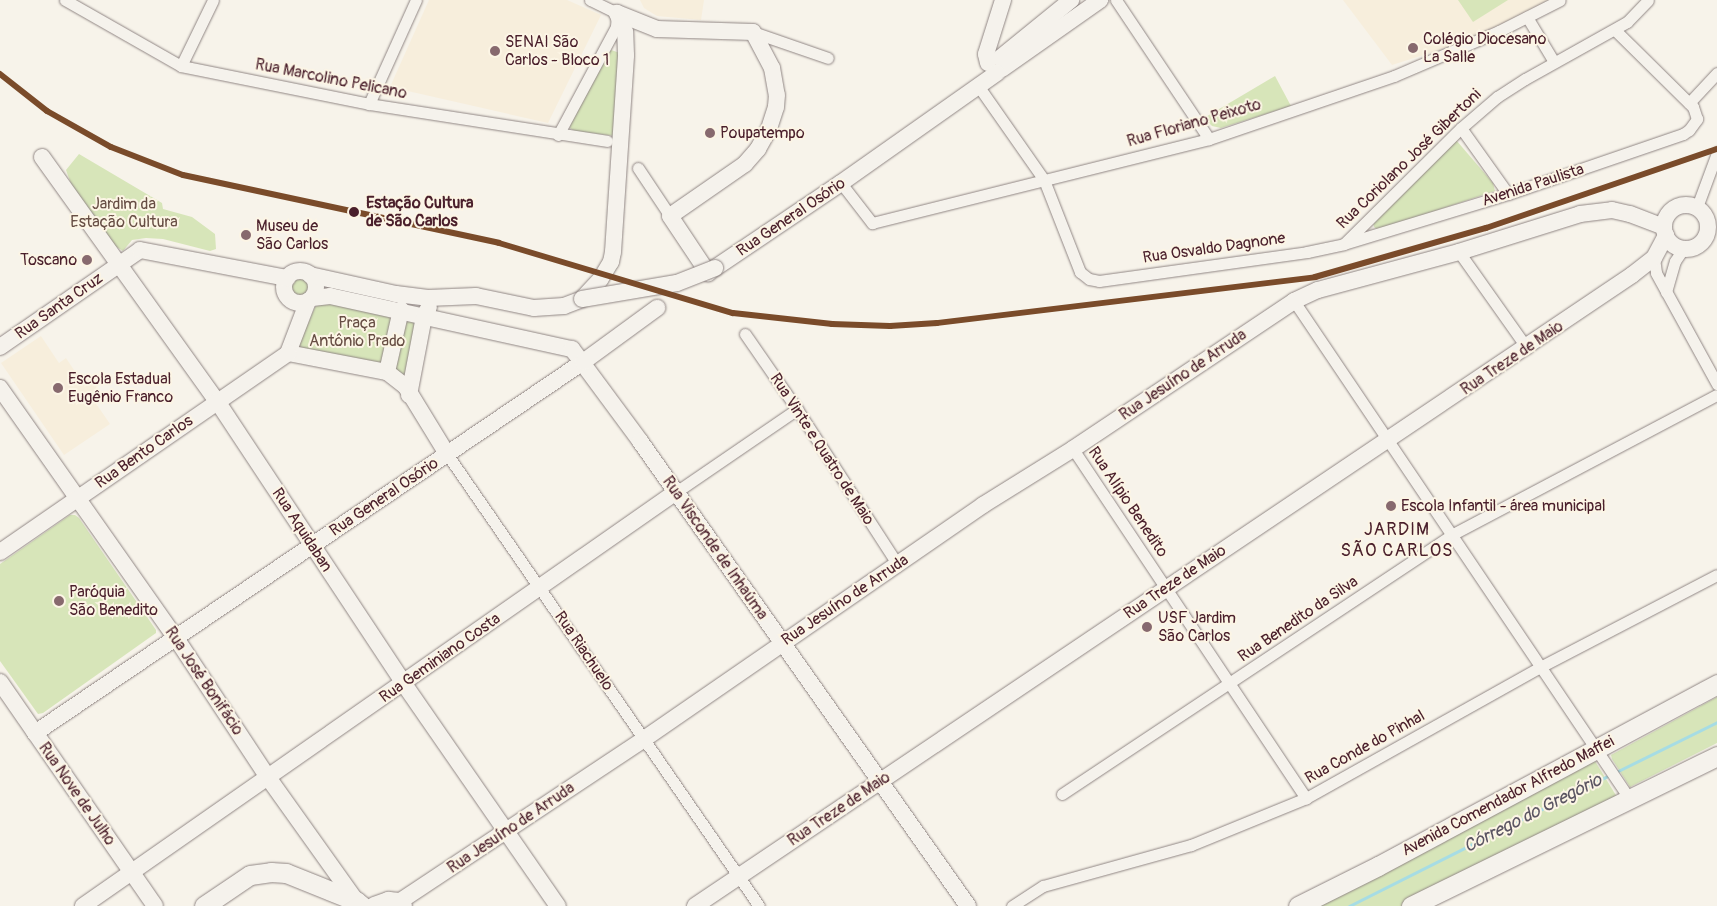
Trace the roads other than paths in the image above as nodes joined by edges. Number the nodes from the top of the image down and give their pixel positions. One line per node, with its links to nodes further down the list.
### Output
1 (65, 0): 18 (street, Rua Marcolino Pelicano)
2 (214, 0): 18 (street)
3 (416, 0): 22 (street)
4 (590, 0): 11 (street)
5 (1004, 0): 17 (street)
6 (1071, 0): 17 (street)
7 (1100, 0): 17 (street)
8 (1116, 0): 25 (street)
9 (1560, 0): 12 (street, Rua Floriano Peixoto)
10 (1648, 0): 13 (street, Rua Coriolano José Gibertoni)
11 (620, 7): 14 (street); 24 (street); 47 (street)
12 (1527, 17): 16 (street); 25 (street, Rua Floriano Peixoto)
13 (1615, 30): 16 (street, Rua Coriolano José Gibertoni); 21 (street)
14 (753, 32): 15 (street); 34 (street)
15 (828, 58)
16 (1554, 62): 23 (street, Rua Coriolano José Gibertoni)
17 (995, 63): 20 (street, Rua General Osório)
18 (181, 66): 22 (street, Rua Marcolino Pelicano)
19 (1717, 73): 21 (street)
20 (979, 87): 30 (street); 31 (street, Rua General Osório)
21 (1688, 103): 32 (street, Avenida Paulista)
22 (369, 104): 24 (street, Rua Marcolino Pelicano)
23 (1461, 128): 32 (street); 36 (street, Rua Coriolano José Gibertoni)
24 (558, 135): 26 (street, Rua Marcolino Pelicano)
25 (1209, 139): 30 (street, Rua Floriano Peixoto)
26 (608, 141)
27 (1717, 153): 33 (street)
28 (42, 157): 40 (street, Rua Aquidaban)
29 (638, 168): 34 (street)
30 (1044, 180): 31 (street, Rua Floriano Peixoto); 36 (street, Rua Osvaldo Dagnone)
31 (841, 183): 41 (street, Rua General Osório)
32 (1508, 194): 36 (street, Avenida Paulista)
33 (1707, 213): 35 (street); 37 (street)
34 (670, 216): 41 (street)
35 (1665, 231): 37 (street); 38 (street); 39 (street, Rua Treze de Maio)
36 (1344, 244)
37 (1683, 249): 44 (street)
38 (1459, 252): 48 (street); 54 (street)
39 (1654, 258): 44 (street); 54 (street, Rua Treze de Maio)
40 (118, 265): 43 (street); 53 (street, Rua Santa Cruz); 62 (street, Rua Aquidaban)
41 (713, 269): 47 (street, Rua General Osório, bridge)
42 (310, 275): 43 (street); 45 (street); 46 (street)
43 (286, 278): 46 (street)
44 (1666, 292): 58 (street)
45 (470, 296): 47 (street, Rua General Osório); 51 (street)
46 (310, 300): 50 (street, Rua Visconde de Inhaúma); 55 (street)
47 (582, 300)
48 (1294, 301): 64 (street); 65 (street, Rua Jesuíno de Arruda)
49 (657, 308): 56 (street, Rua General Osório)
50 (401, 310): 51 (street, Rua Visconde de Inhaúma); 57 (street)
51 (424, 316): 56 (street, Rua Visconde de Inhaúma); 60 (street)
52 (745, 334): 63 (street, Rua Vinte e Quatro de Maio)
53 (0, 347)
54 (1527, 348): 64 (street, Rua Treze de Maio)
55 (288, 353): 57 (street); 62 (street, Rua Bento Carlos)
56 (583, 362): 66 (street, Rua General Osório); 67 (street, Rua Visconde de Inhaúma)
57 (387, 372): 60 (street)
58 (1717, 384)
59 (0, 388): 68 (street, Rua José Bonifácio)
60 (410, 395): 66 (street, Rua Riachuelo)
61 (1717, 395): 69 (street, Rua Benedito da Silva)
62 (216, 400): 68 (street, Rua Bento Carlos); 70 (street, Rua Aquidaban)
63 (797, 409): 67 (street, Rua Geminiano Costa); 72 (street, Rua Vinte e Quatro de Maio)
64 (1389, 440): 69 (street); 75 (street, Rua Treze de Maio)
65 (1073, 449): 72 (street, Rua Jesuíno de Arruda); 75 (street, Rua Alípio Benedito)
66 (447, 454): 70 (street, Rua General Osório); 74 (street, Rua Riachuelo)
67 (676, 492): 74 (street, Rua Geminiano Costa); 77 (street, Rua Visconde de Inhaúma)
68 (76, 499): 71 (street, Rua Bento Carlos); 76 (street, Rua José Bonifácio)
69 (1453, 534): 78 (street); 82 (street, Rua Benedito da Silva)
70 (312, 546): 76 (street, Rua General Osório); 80 (street, Rua Aquidaban)
71 (0, 552)
72 (898, 564): 77 (street, Rua Jesuíno de Arruda)
73 (1717, 575): 78 (street, Rua Conde do Pinhal)
74 (540, 587): 80 (street, Rua Geminiano Costa); 84 (street, Rua Riachuelo)
75 (1165, 588): 82 (street, Rua Alípio Benedito); 88 (street, Rua Treze de Maio)
76 (176, 638): 83 (street, Rua General Osório); 87 (street, Rua José Bonifácio)
77 (781, 643): 84 (street, Rua Jesuíno de Arruda); 88 (street, Rua Visconde de Inhaúma)
78 (1540, 667): 85 (street); 91 (street, Rua Conde do Pinhal)
79 (0, 682): 83 (street, Rua Nove de Julho)
80 (404, 684): 87 (street, Rua Geminiano Costa); 92 (street, Rua Aquidaban)
81 (1717, 684): 85 (main road, Avenida Comendador Alfredo Maffei)
82 (1230, 685): 90 (street, Rua Benedito da Silva); 91 (street, Rua Alípio Benedito)
83 (35, 733): 93 (street, Rua Nove de Julho)
84 (644, 739): 92 (street, Rua Jesuíno de Arruda); 94 (street, Rua Riachuelo)
85 (1599, 753): 89 (street); 105 (main road, Avenida Comendador Alfredo Maffei)
86 (1717, 756): 89 (main road)
87 (267, 776): 93 (street, Rua Geminiano Costa); 95 (street, Rua José Bonifácio)
88 (879, 783): 94 (street, Rua Treze de Maio); 103 (street, Rua Visconde de Inhaúma)
89 (1625, 792): 106 (main road)
90 (1062, 794)
91 (1306, 798): 104 (street, Rua Conde do Pinhal)
92 (507, 832): 96 (street, Rua Jesuíno de Arruda); 100 (street, Rua Aquidaban)
93 (132, 872): 97 (street, Rua Geminiano Costa); 98 (street, Rua Nove de Julho)
94 (739, 876): 101 (street, Rua Treze de Maio); 102 (street, Rua Riachuelo)
95 (364, 904): 96 (main road); 99 (main road)
96 (400, 904)
97 (83, 906)
98 (155, 906)
99 (204, 906)
100 (558, 906)
101 (694, 906)
102 (759, 906)
103 (968, 906)
104 (1012, 906)
105 (1298, 906)
106 (1411, 906)

